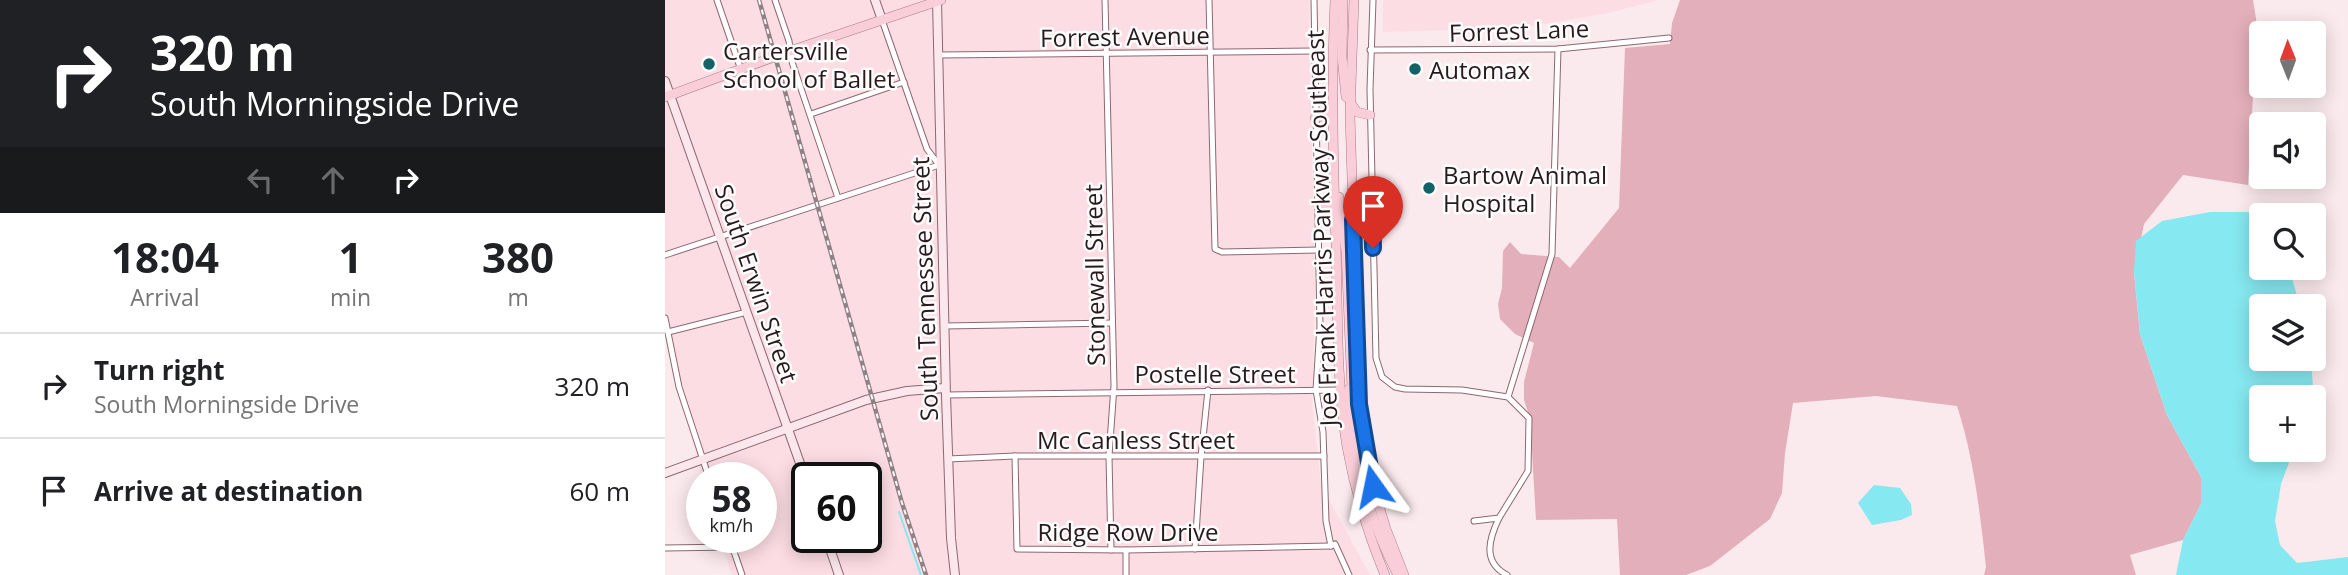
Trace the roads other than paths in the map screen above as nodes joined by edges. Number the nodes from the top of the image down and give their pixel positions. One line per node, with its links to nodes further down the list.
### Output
1 (717, 0): 21 (street)
2 (775, 0): 16 (street)
3 (875, 0): 12 (street)
4 (938, 0): 12 (main road); 20 (street, South Tennessee Street)
5 (1105, 0): 18 (street, Stonewall Street)
6 (1209, 0): 19 (street)
7 (1314, 0): 17 (street)
8 (1335, 0): 26 (main road, Joe Frank Harris Parkway Southeast)
9 (1343, 0): 29 (main road)
10 (1354, 0): 25 (main road, Joe Frank Harris Parkway Southeast)
11 (1373, 0): 15 (street)
12 (882, 20): 16 (main road); 23 (street)
13 (1669, 38): 14 (street, Forrest Lane)
14 (1558, 49): 15 (street, Forrest Lane); 51 (street)
15 (1370, 50): 28 (street)
16 (790, 51): 21 (main road); 27 (street)
17 (1314, 51): 19 (street, Forrest Avenue); 30 (street)
18 (1106, 53): 19 (street, Forrest Avenue); 20 (street, Forrest Avenue); 43 (street, Stonewall Street)
19 (1210, 53): 39 (street)
20 (937, 55): 31 (street, South Tennessee Street)
21 (741, 70): 24 (main road)
22 (665, 81): 24 (street, South Erwin Street)
23 (904, 82): 27 (street); 31 (street)
24 (667, 96): 38 (street, South Erwin Street)
25 (1350, 102): 28 (main road); 29 (main road, Joe Frank Harris Parkway Southeast)
26 (1333, 106): 30 (main road); 32 (main road, Joe Frank Harris Parkway Southeast)
27 (811, 114): 34 (street)
28 (1370, 115): 33 (street)
29 (1350, 116): 37 (main road, Joe Frank Harris Parkway Southeast)
30 (1315, 118): 35 (street)
31 (939, 165): 34 (street); 44 (street, South Tennessee Street)
32 (1334, 182): 36 (main road, Joe Frank Harris Parkway Southeast); 46 (main road)
33 (1372, 194): 37 (main road); 51 (street)
34 (838, 198): 38 (street)
35 (1317, 203): 36 (main road); 39 (street)
36 (1335, 213): 46 (main road, Joe Frank Harris Parkway Southeast)
37 (1353, 220): 46 (main road, Joe Frank Harris Parkway Southeast)
38 (721, 237): 40 (street); 41 (street, South Erwin Street)
39 (1318, 250): 48 (street)
40 (665, 255)
41 (747, 312): 45 (street); 52 (street, South Erwin Street)
42 (665, 318): 45 (street)
43 (1112, 323): 44 (street); 49 (street, Stonewall Street)
44 (944, 326): 50 (street, South Tennessee Street)
45 (668, 332): 58 (street)
46 (1350, 389): 48 (street, Postelle Street); 71 (main road, Joe Frank Harris Parkway Southeast); 79 (main road); 80 (main road, Joe Frank Harris Parkway Southeast)
47 (1208, 390): 48 (street, Postelle Street); 49 (street, Postelle Street); 56 (street)
48 (1316, 390): 55 (street)
49 (1113, 391): 50 (street, Postelle Street); 54 (street, Stonewall Street)
50 (945, 392): 52 (street); 57 (street, South Tennessee Street)
51 (1508, 397): 61 (street)
52 (787, 428): 58 (street); 59 (street, South Erwin Street)
53 (1015, 456): 54 (street, Mc Canless Street); 57 (street, Mc Canless Street); 67 (street, Ridge Row Drive)
54 (1109, 456): 56 (street, Mc Canless Street); 67 (street, Stonewall Street)
55 (1324, 456): 56 (street, Mc Canless Street); 63 (street)
56 (1201, 457): 66 (street)
57 (948, 459): 74 (street, South Tennessee Street)
58 (703, 460): 60 (street)
59 (799, 462)
60 (665, 473)
61 (1499, 518): 62 (street); 81 (street)
62 (1474, 520)
63 (1331, 546): 66 (street, Ridge Row Drive); 76 (street)
64 (665, 548): 65 (street)
65 (686, 548)
66 (1195, 549): 68 (street, Ridge Row Drive)
67 (1111, 550): 68 (street, Ridge Row Drive)
68 (1126, 550): 75 (street)
69 (734, 553): 72 (street)
70 (831, 553): 73 (street)
71 (1380, 563): 77 (main road, Joe Frank Harris Parkway Southeast); 78 (main road)
72 (742, 575)
73 (839, 575)
74 (955, 575)
75 (1126, 575)
76 (1349, 575)
77 (1384, 575)
78 (1391, 575)
79 (1398, 575)
80 (1404, 575)
81 (1507, 575)

